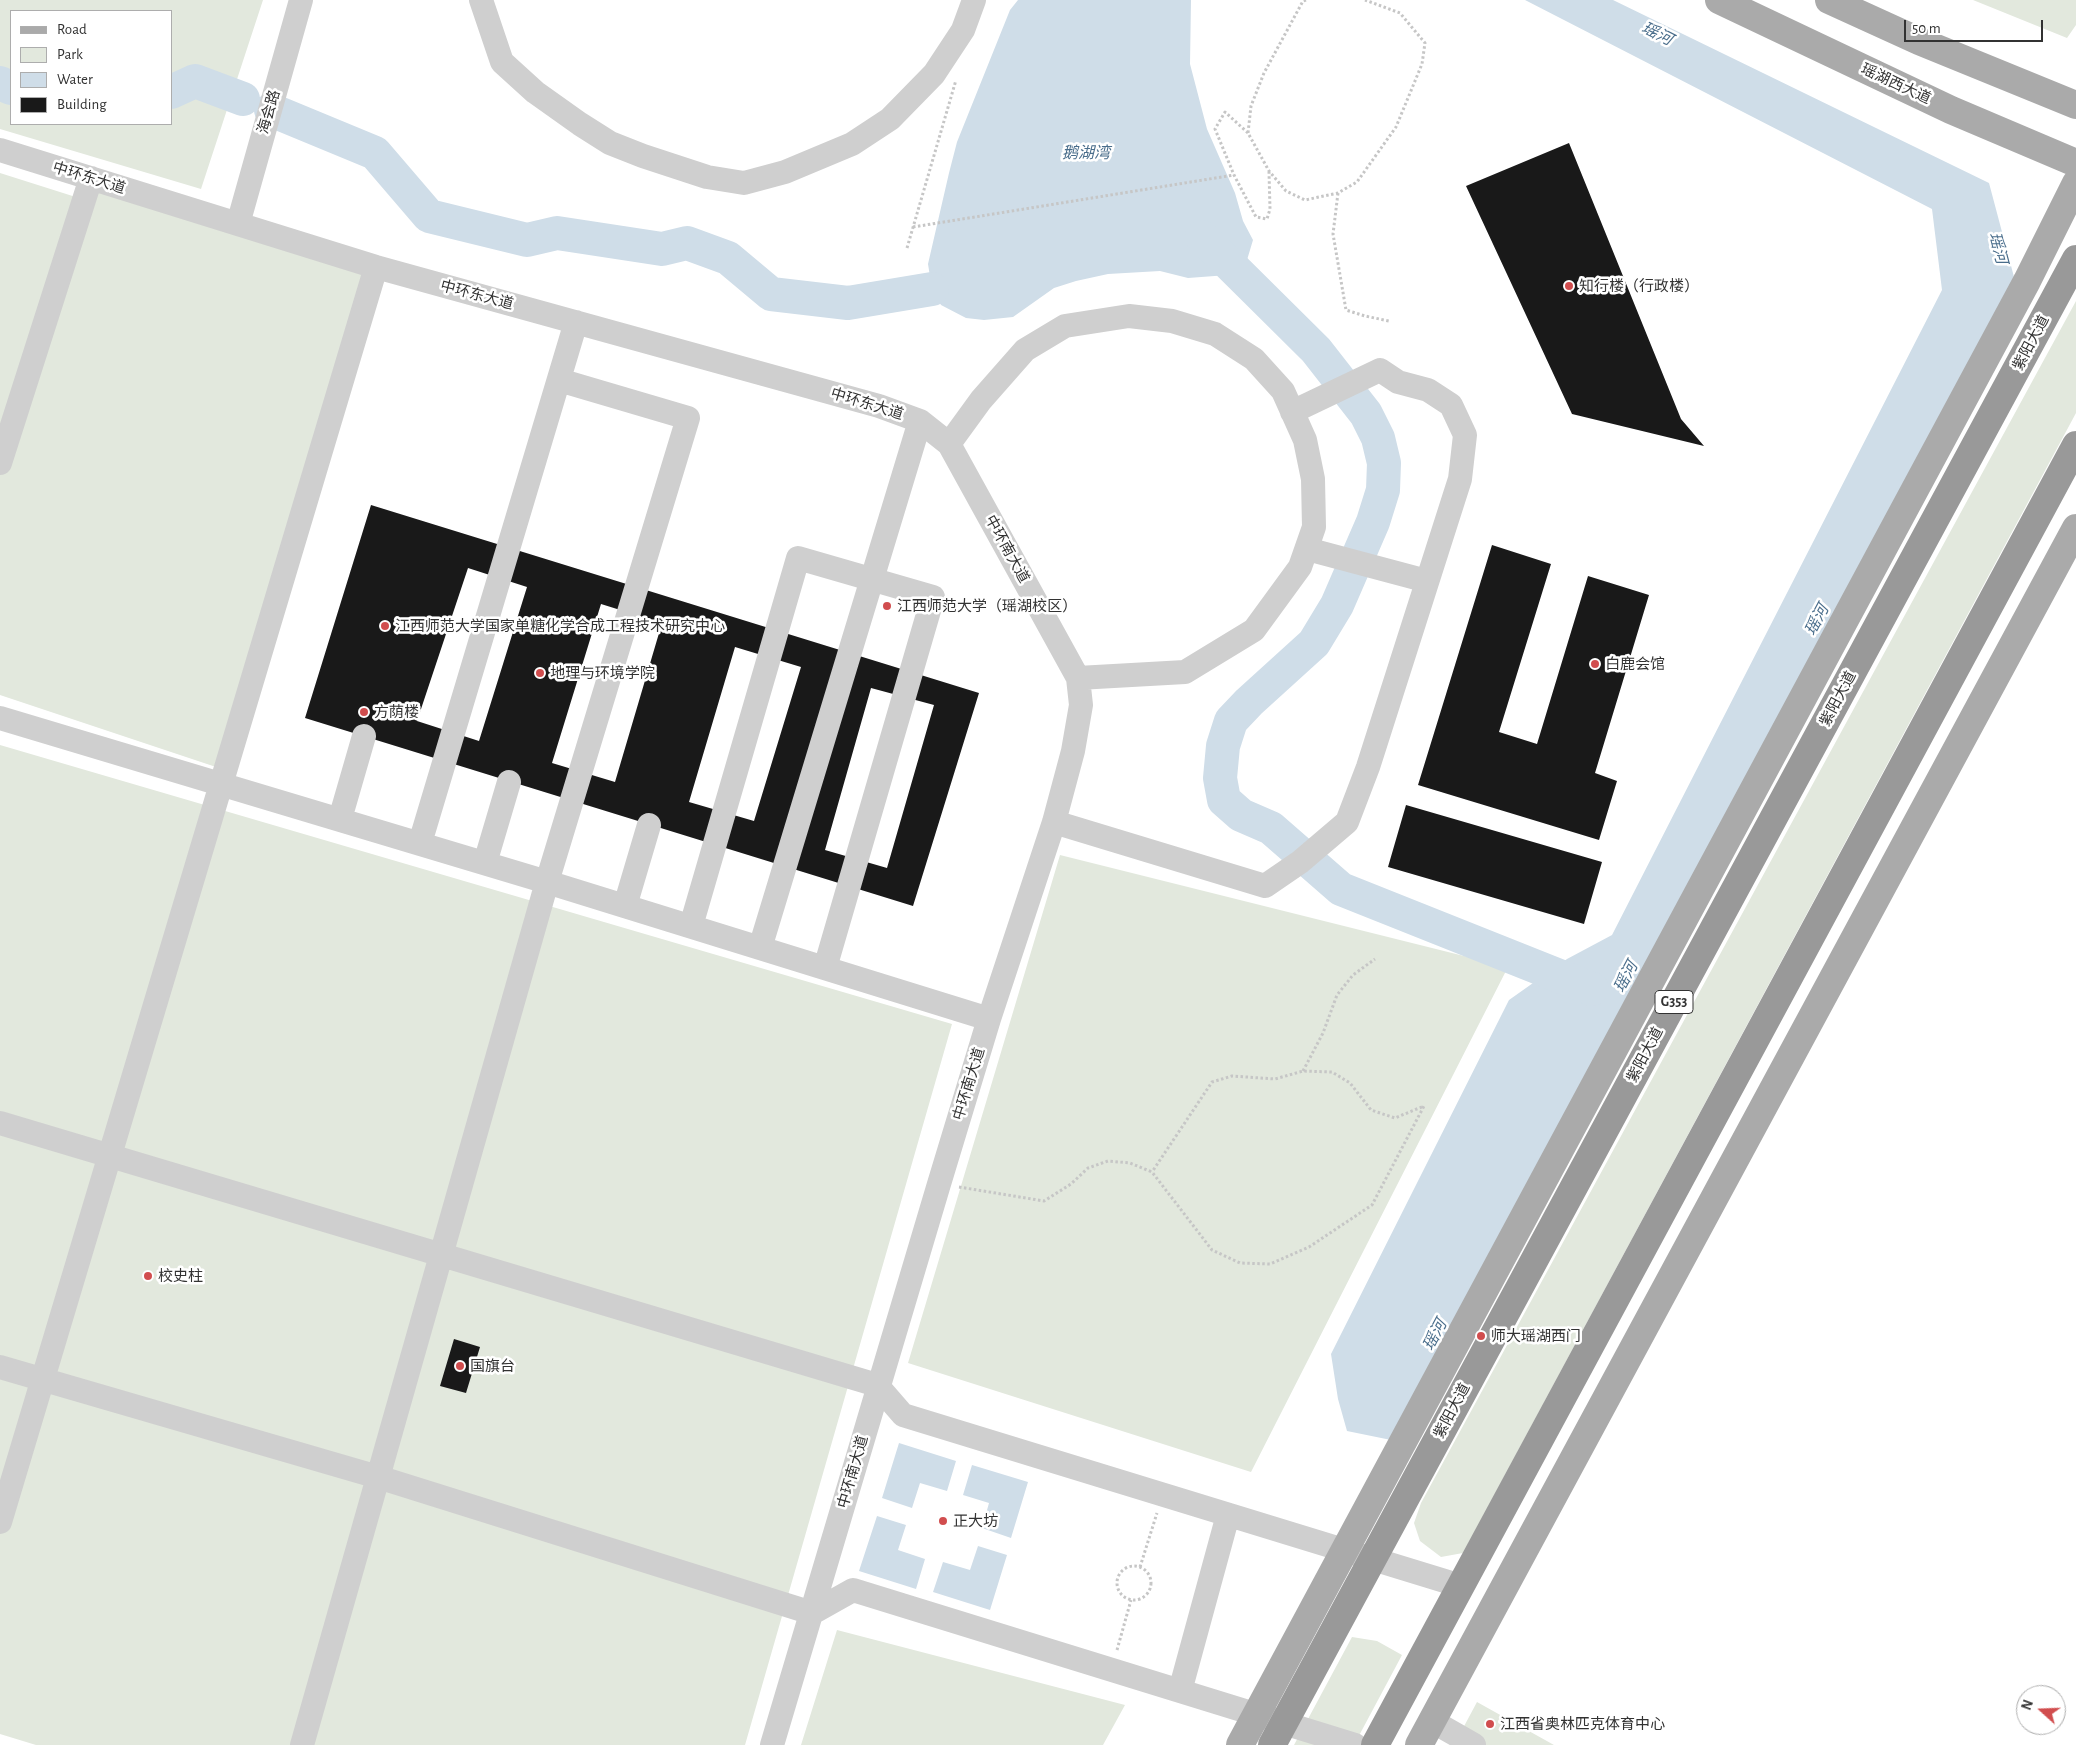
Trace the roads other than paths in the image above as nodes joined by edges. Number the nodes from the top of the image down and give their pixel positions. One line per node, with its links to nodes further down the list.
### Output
1 (301, 0): 11 (street, 海会路)
2 (482, 0): 3 (street)
3 (974, 0)
4 (1719, 0): 8 (main road, 瑶湖西大道)
5 (1829, 0): 6 (main road)
6 (2076, 105)
7 (0, 150): 9 (street, 中环东大道)
8 (2076, 163)
9 (91, 178): 11 (street, 中环东大道); 20 (street)
10 (2076, 183): 50 (main road)
11 (238, 224): 13 (street, 中环东大道)
12 (2076, 259): 51 (highway, 紫阳大道 / G353)
13 (376, 267): 14 (street, 中环东大道); 29 (street)
14 (576, 322): 15 (street); 17 (street, 中环东大道)
15 (559, 380): 33 (street); 35 (street)
16 (1292, 412): 18 (street); 22 (street); 24 (street)
17 (920, 421): 18 (street, 中环东大道); 23 (street)
18 (949, 444): 25 (street, 中环南大道)
19 (2076, 446): 52 (highway)
20 (0, 463)
21 (2076, 528): 56 (main road)
22 (1307, 549): 24 (street); 25 (street)
23 (872, 579): 37 (street); 38 (street); 39 (street)
24 (1427, 582): 31 (street)
25 (1078, 678): 31 (street, 中环南大道)
26 (0, 718): 29 (street)
27 (364, 736): 30 (street)
28 (509, 782): 34 (street)
29 (221, 783): 30 (street); 42 (street)
30 (340, 819): 33 (street)
31 (1054, 822): 40 (street, 中环南大道)
32 (650, 825): 36 (street)
33 (420, 844): 34 (street)
34 (485, 863): 35 (street)
35 (548, 882): 36 (street); 43 (street)
36 (624, 906): 37 (street)
37 (691, 926): 38 (street)
38 (760, 948): 39 (street)
39 (825, 968): 40 (street)
40 (989, 1019): 46 (street, 中环南大道)
41 (0, 1123): 42 (street)
42 (111, 1157): 43 (street); 45 (street)
43 (443, 1254): 46 (street); 47 (street)
44 (0, 1368): 45 (street)
45 (42, 1380): 47 (street); 49 (street)
46 (878, 1385): 48 (street); 53 (street, 中环南大道)
47 (378, 1478): 53 (street); 58 (street)
48 (1228, 1515): 50 (street); 54 (street)
49 (0, 1522)
50 (1345, 1551): 51 (street); 55 (main road)
51 (1372, 1559): 52 (street); 57 (highway, 紫阳大道 / G353)
52 (1460, 1586): 62 (highway)
53 (812, 1613): 54 (street); 59 (street, 中环南大道)
54 (1180, 1691): 55 (street)
55 (1257, 1714): 57 (street); 60 (main road)
56 (1432, 1721): 63 (main road); 64 (street)
57 (1278, 1734): 61 (street)
58 (302, 1745)
59 (772, 1745)
60 (1240, 1745)
61 (1355, 1745)
62 (1375, 1745)
63 (1419, 1745)
64 (1474, 1745)

